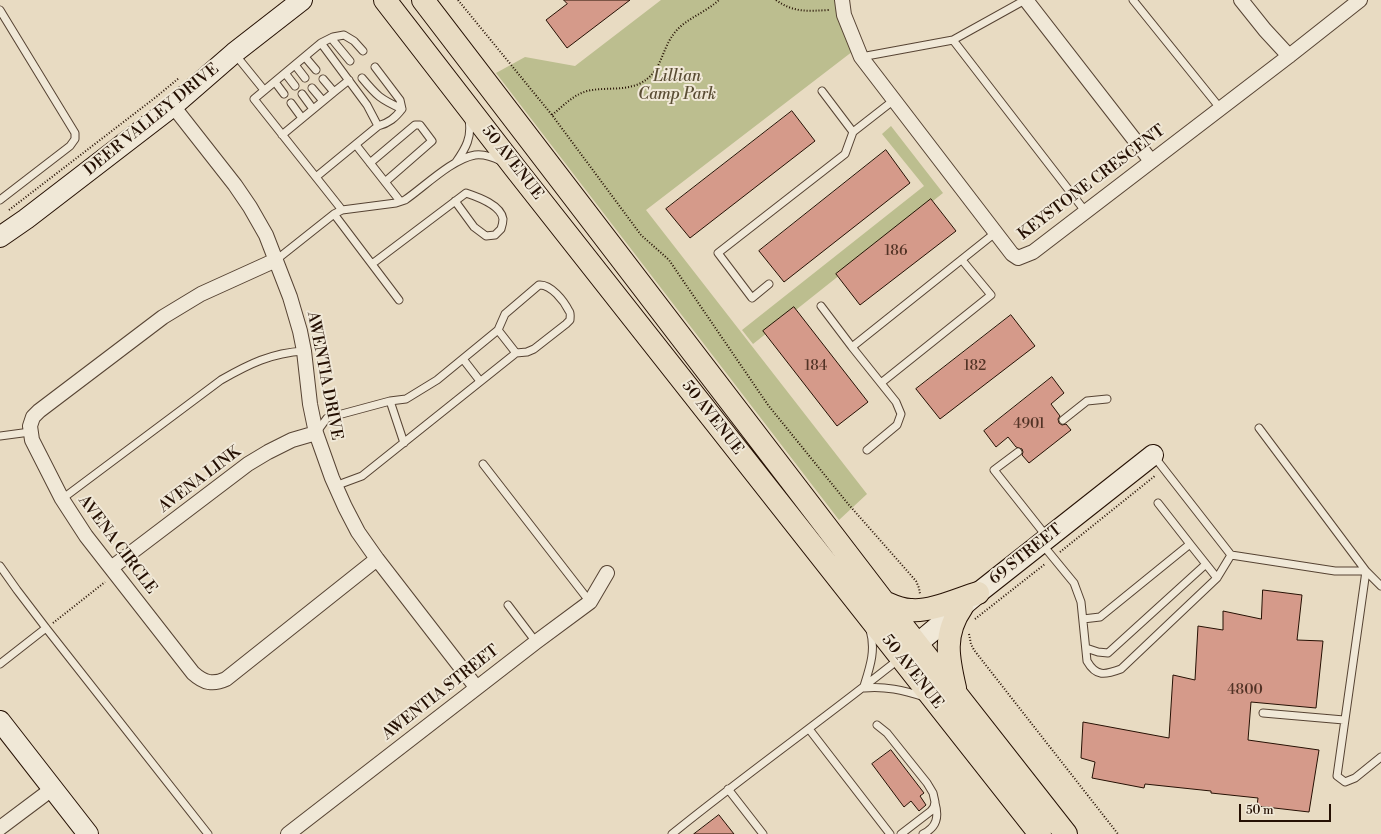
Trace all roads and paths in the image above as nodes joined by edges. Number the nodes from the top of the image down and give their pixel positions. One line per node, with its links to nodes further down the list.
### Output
1 (302, 0): 18 (street, DEER VALLEY DRIVE)
2 (385, 0): 43 (main road, 50 AVENUE)
3 (423, 0): 108 (main road, 50 AVENUE)
4 (458, 0): 47 (path)
5 (718, 0): 47 (path)
6 (776, 0): 13 (path)
7 (842, 0): 21 (street, KEYSTONE CRESCENT)
8 (1026, 0): 15 (lane); 53 (street)
9 (1133, 0): 44 (lane)
10 (1241, 0): 19 (street)
11 (1354, 2): 19 (street, KEYSTONE CRESCENT)
12 (0, 10): 59 (lane)
13 (829, 10)
14 (331, 38): 16 (lane); 17 (lane); 22 (lane)
15 (953, 40): 21 (lane); 63 (lane)
16 (321, 43): 20 (lane); 30 (lane)
17 (363, 51)
18 (234, 53): 34 (lane); 39 (street, DEER VALLEY DRIVE)
19 (1289, 56): 44 (street, KEYSTONE CRESCENT)
20 (305, 57): 23 (lane); 25 (lane)
21 (861, 58): 40 (street, KEYSTONE CRESCENT)
22 (350, 61)
23 (294, 65): 26 (lane); 27 (lane)
24 (375, 67): 46 (lane)
25 (316, 70)
26 (285, 73): 31 (lane); 32 (lane)
27 (305, 78)
28 (362, 78): 46 (lane)
29 (323, 79): 36 (lane)
30 (349, 80): 36 (lane); 49 (lane)
31 (274, 82): 34 (lane); 37 (lane)
32 (295, 86)
33 (312, 88): 41 (lane)
34 (264, 90): 51 (lane)
35 (822, 90): 50 (lane)
36 (334, 92): 41 (lane)
37 (284, 94)
38 (302, 94): 45 (lane)
39 (170, 97): 64 (path); 67 (street, DEER VALLEY DRIVE); 68 (street, AWENTIA DRIVE)
40 (894, 100): 50 (lane); 66 (street, KEYSTONE CRESCENT)
41 (323, 101): 45 (lane)
42 (291, 103): 48 (lane)
43 (465, 104): 54 (lane); 56 (main road, 50 AVENUE)
44 (1220, 108): 53 (street, KEYSTONE CRESCENT)
45 (313, 109): 48 (lane)
46 (402, 109): 49 (lane)
47 (552, 115): 112 (path)
48 (302, 118): 51 (lane)
49 (378, 126): 52 (lane)
50 (854, 132): 71 (lane)
51 (282, 135): 57 (lane)
52 (356, 145): 55 (lane); 57 (lane)
53 (1151, 161): 63 (street, KEYSTONE CRESCENT)
54 (456, 162): 56 (lane); 60 (lane)
55 (370, 163): 58 (lane); 58 (lane)
56 (515, 168): 110 (main road, 50 AVENUE)
57 (316, 177): 62 (lane)
58 (385, 182): 60 (lane)
59 (0, 200)
60 (400, 201): 62 (lane)
61 (455, 201): 61 (lane); 70 (lane)
62 (342, 210): 65 (lane)
63 (1085, 211): 66 (street, KEYSTONE CRESCENT)
64 (3, 214)
65 (334, 214): 68 (lane); 70 (lane)
66 (995, 233): 69 (lane)
67 (0, 236)
68 (276, 260): 76 (street, AWENTIA DRIVE); 85 (street)
69 (962, 260): 75 (lane); 80 (lane)
70 (372, 264): 72 (lane)
71 (769, 284)
72 (400, 300)
73 (821, 306): 75 (lane)
74 (498, 330): 77 (lane); 77 (lane); 78 (lane)
75 (852, 347): 80 (lane)
76 (304, 351): 86 (street, AWENTIA DRIVE); 94 (lane)
77 (516, 353): 79 (lane)
78 (463, 360): 79 (lane); 82 (lane)
79 (480, 382): 88 (lane)
80 (881, 383): 89 (lane)
81 (1107, 399): 83 (lane)
82 (390, 401): 86 (lane); 88 (lane)
83 (1063, 420)
84 (1259, 428): 103 (lane)
85 (30, 432): 87 (lane); 94 (street, AVENA CIRCLE)
86 (316, 433): 93 (street, AWENTIA DRIVE); 102 (street, AVENA LINK)
87 (0, 436)
88 (404, 443): 93 (lane)
89 (867, 450)
90 (1018, 452): 97 (lane)
91 (1159, 463): 97 (street, 69 STREET); 97 (path); 98 (lane)
92 (483, 464): 107 (lane)
93 (335, 486): 99 (street, AWENTIA DRIVE)
94 (62, 499): 102 (street, AVENA CIRCLE)
95 (1158, 503): 96 (lane)
96 (1190, 544): 100 (lane); 113 (lane)
97 (1047, 546): 111 (street, 69 STREET); 111 (path); 113 (lane)
98 (1230, 555): 103 (lane); 105 (lane)
99 (377, 559): 102 (street, AVENA CIRCLE); 120 (street, AWENTIA DRIVE)
100 (1206, 564): 105 (lane); 117 (lane)
101 (0, 566): 114 (lane)
102 (114, 571): 114 (path)
103 (1366, 571): 106 (lane); 125 (lane)
104 (607, 573): 107 (street, AWENTIA STREET)
105 (1217, 578): 117 (lane)
106 (1381, 586)
107 (590, 602): 116 (street, AWENTIA STREET)
108 (884, 602): 112 (main road); 118 (main road, 50 AVENUE)
109 (508, 605): 116 (lane)
110 (860, 606): 118 (main road, 50 AVENUE); 121 (lane)
111 (971, 607): 112 (main road); 118 (street, 69 STREET); 122 (main road)
112 (920, 610)
113 (1083, 620): 117 (lane)
114 (46, 628): 119 (lane); 135 (lane)
115 (968, 633): 144 (path)
116 (536, 642): 120 (street, AWENTIA STREET)
117 (1086, 648)
118 (909, 651): 121 (lane); 122 (main road, 50 AVENUE); 123 (main road, 50 AVENUE)
119 (0, 664)
120 (476, 687): 136 (street, AWENTIA STREET)
121 (863, 688): 123 (lane); 128 (lane)
122 (956, 694): 143 (main road, 50 AVENUE)
123 (936, 701): 142 (main road, 50 AVENUE)
124 (1262, 713): 125 (lane)
125 (1344, 720): 129 (lane)
126 (0, 721): 130 (street)
127 (877, 725): 132 (lane)
128 (810, 728): 131 (lane); 139 (lane)
129 (1381, 757)
130 (52, 789): 133 (street); 134 (street)
131 (728, 789): 137 (lane); 138 (lane)
132 (934, 797): 140 (lane); 141 (lane)
133 (0, 828)
134 (88, 834)
135 (208, 834)
136 (288, 834)
137 (672, 834)
138 (764, 834)
139 (890, 834)
140 (901, 834)
141 (923, 834)
142 (1040, 834)
143 (1066, 834)
144 (1118, 834)

